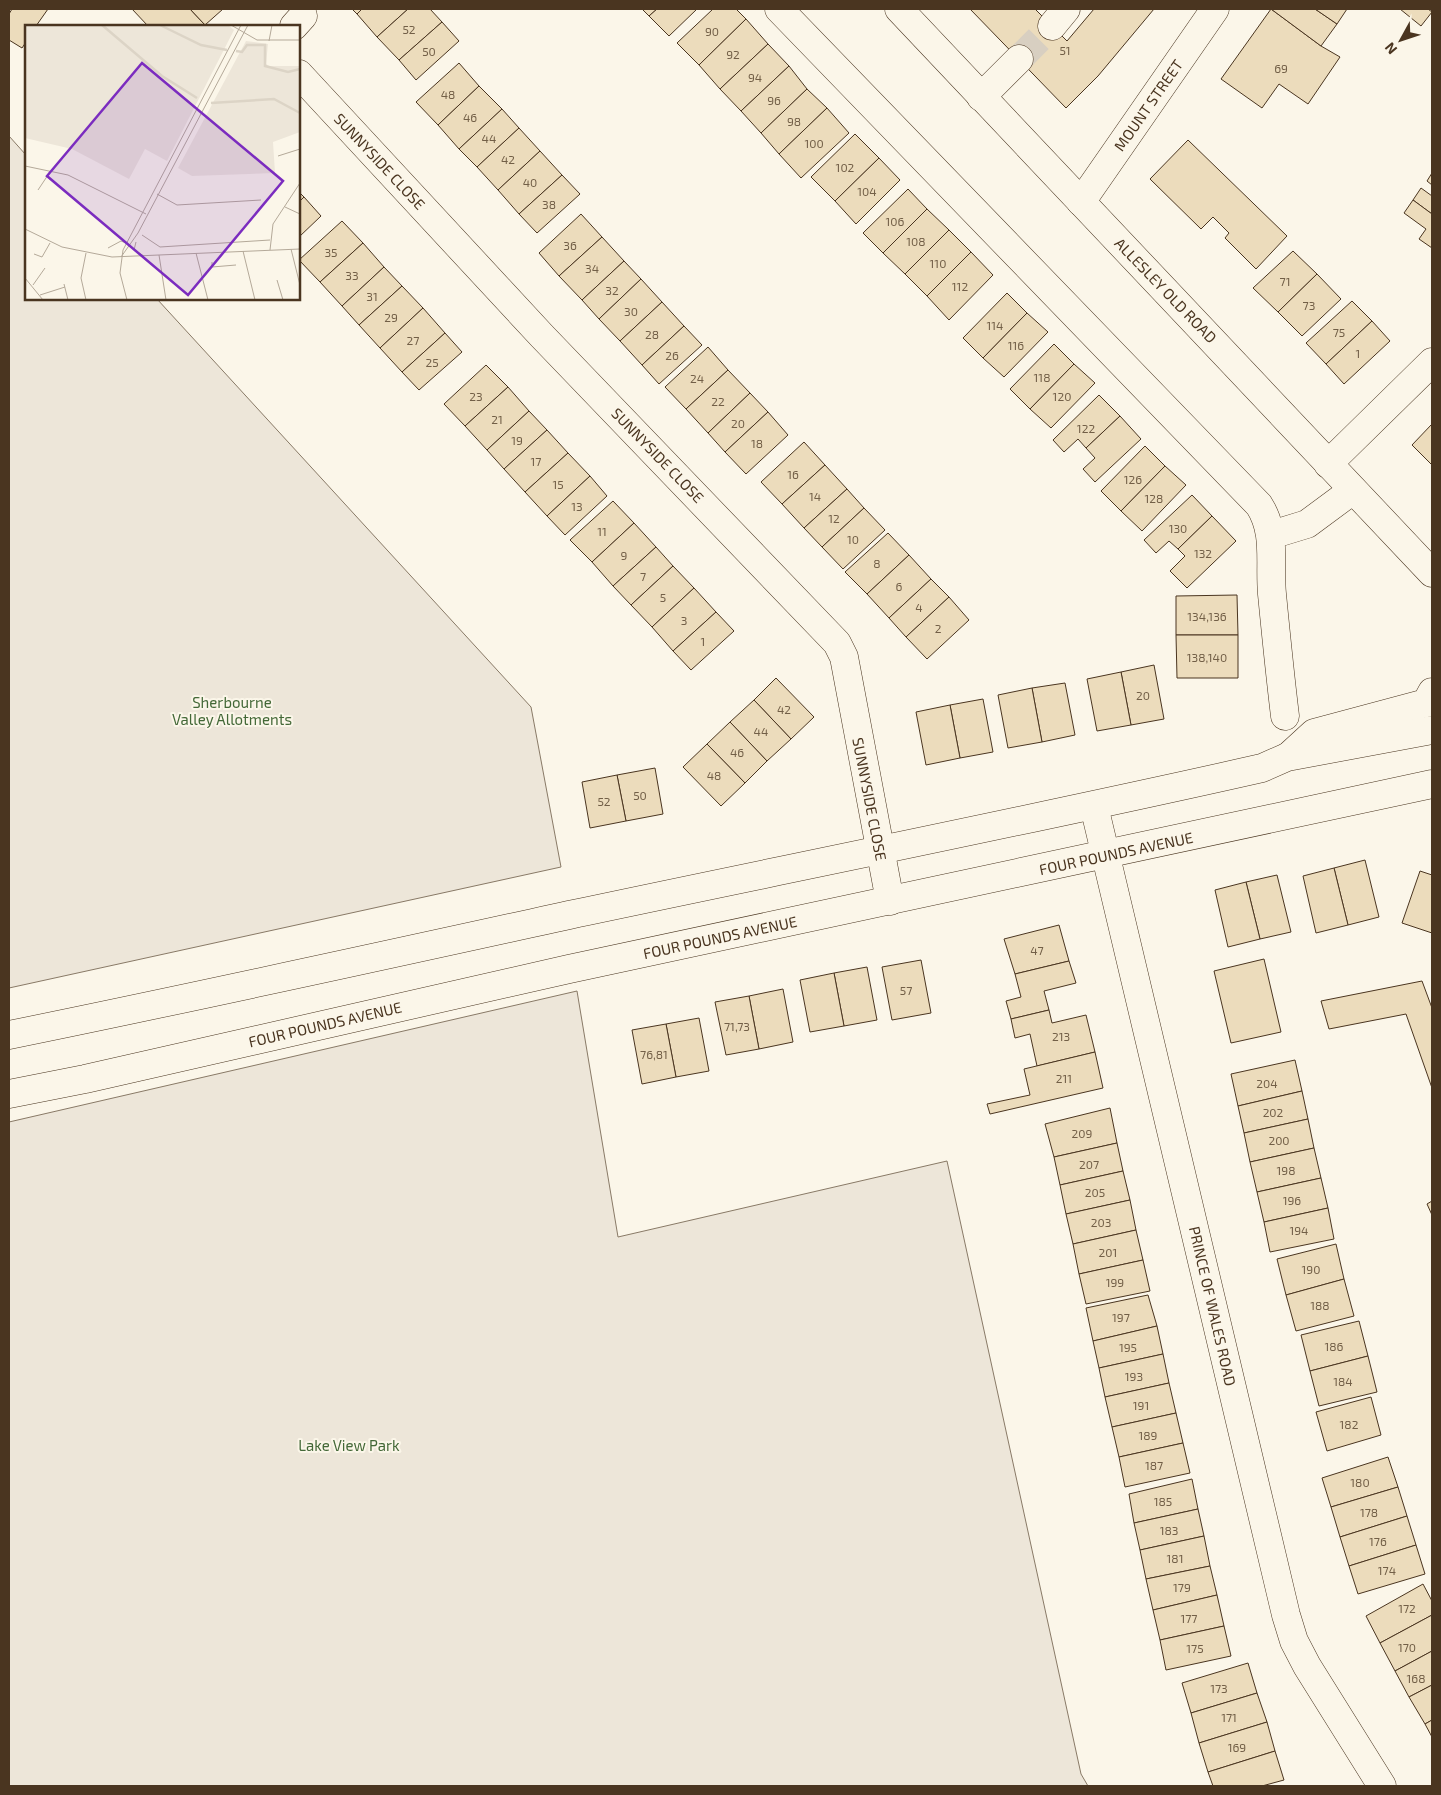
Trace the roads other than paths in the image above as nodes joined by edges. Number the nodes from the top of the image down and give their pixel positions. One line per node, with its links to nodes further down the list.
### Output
1 (779, 9): 11 (main road)
2 (898, 9): 6 (main road, ALLESLEY OLD ROAD)
3 (1215, 9): 7 (main road, MOUNT STREET)
4 (1019, 59): 6 (main road)
5 (300, 75): 19 (main road, SUNNYSIDE CLOSE)
6 (981, 97): 7 (main road, ALLESLEY OLD ROAD)
7 (1081, 202): 9 (main road, ALLESLEY OLD ROAD)
8 (1432, 362): 9 (main road)
9 (1328, 464): 10 (main road, ALLESLEY OLD ROAD)
10 (1353, 490): 11 (main road); 12 (main road, ALLESLEY OLD ROAD)
11 (1271, 535): 14 (main road)
12 (1431, 579)
13 (1432, 692): 16 (main road)
14 (1285, 716)
15 (1432, 730): 16 (main road)
16 (1287, 757): 18 (main road)
17 (1432, 784): 20 (main road, FOUR POUNDS AVENUE)
18 (1094, 806): 19 (main road); 20 (main road, PRINCE OF WALES ROAD)
19 (880, 851): 21 (main road, SUNNYSIDE CLOSE); 22 (main road)
20 (1105, 856): 21 (main road, FOUR POUNDS AVENUE); 24 (main road, PRINCE OF WALES ROAD)
21 (890, 901): 23 (main road, FOUR POUNDS AVENUE)
22 (9, 1035)
23 (9, 1094)
24 (1382, 1786)

